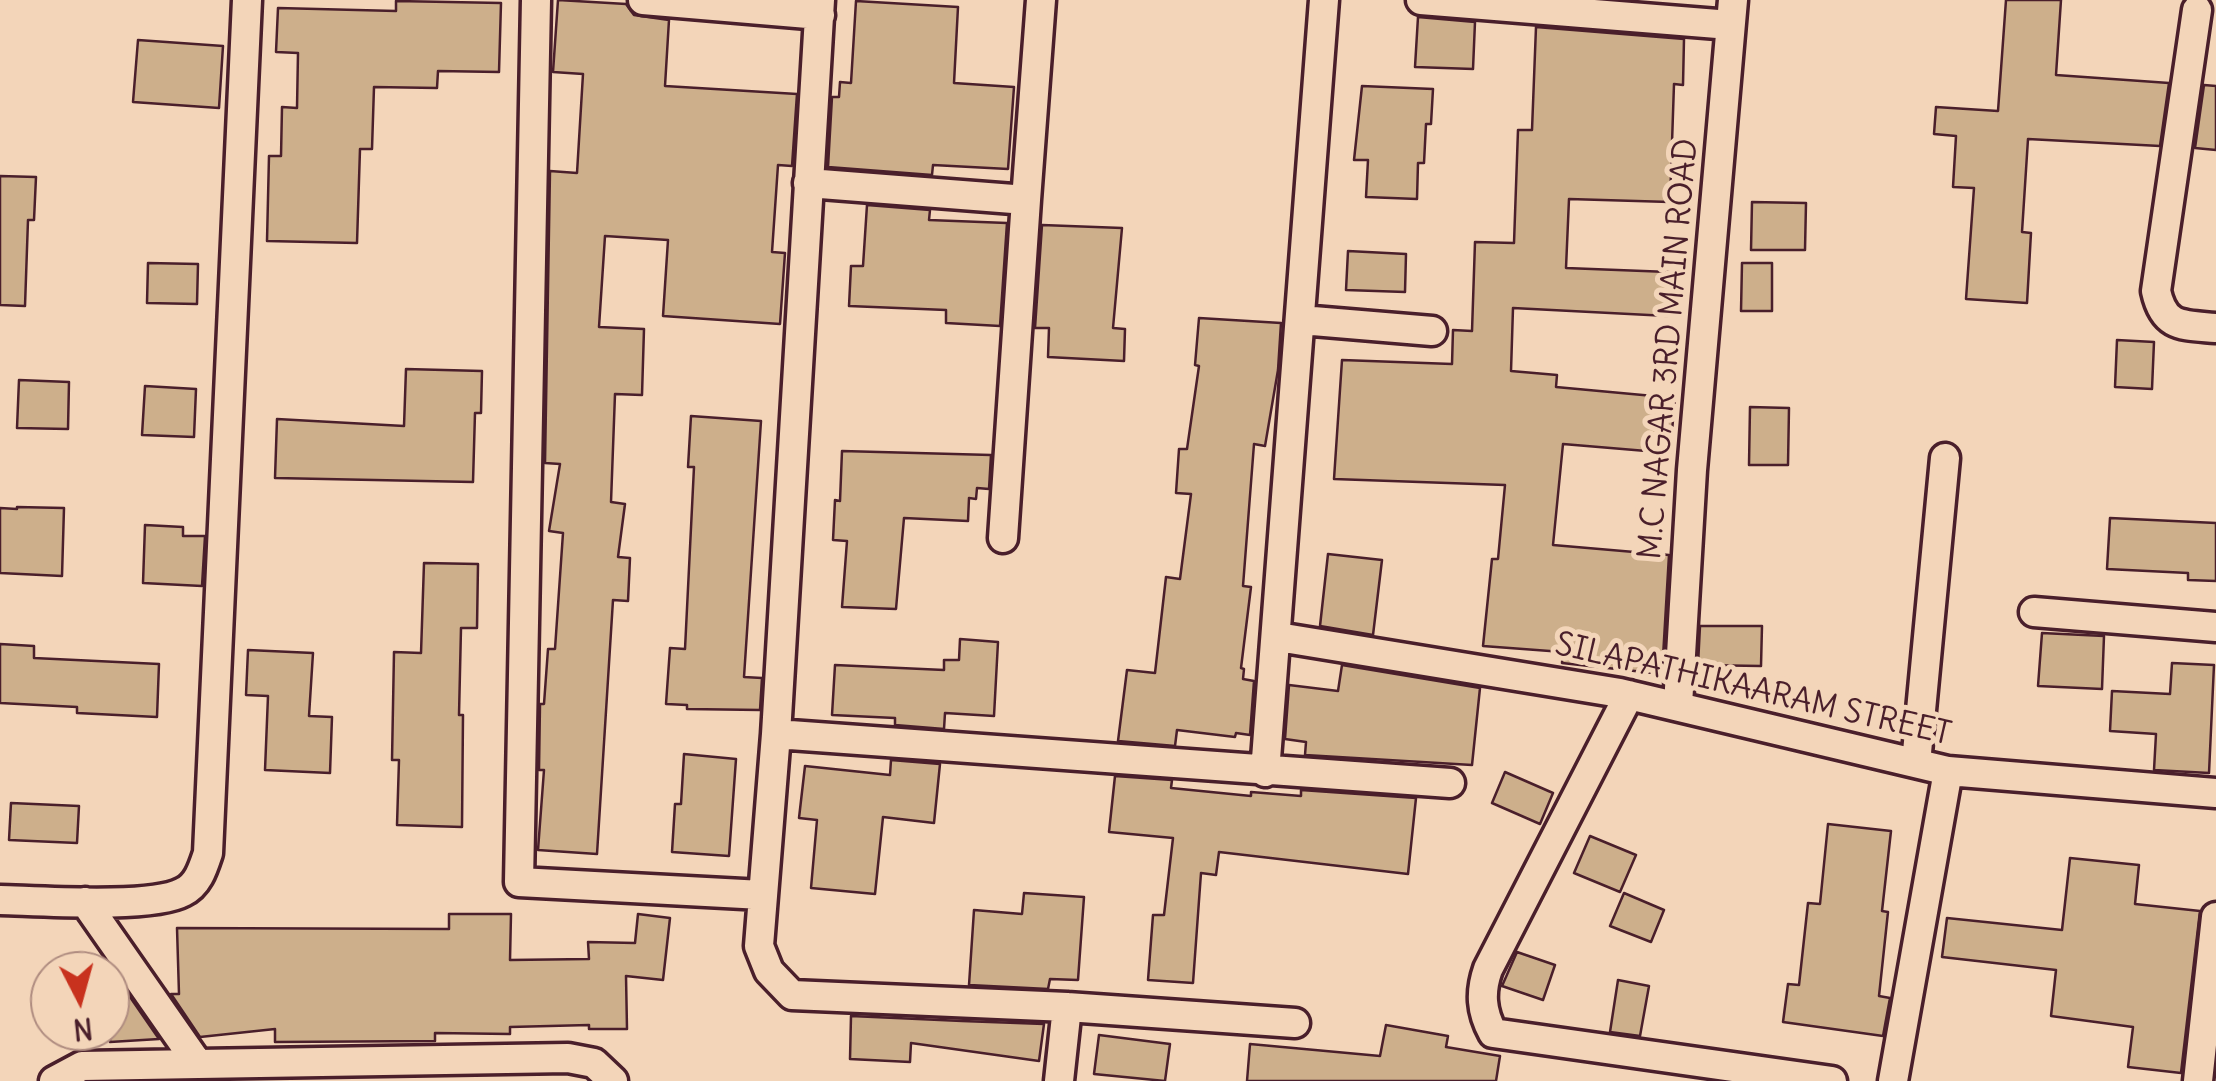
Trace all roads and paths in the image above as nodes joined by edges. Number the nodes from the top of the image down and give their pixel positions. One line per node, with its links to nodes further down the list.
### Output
1 (247, 0): 30 (street)
2 (536, 0): 28 (street)
3 (643, 0): 7 (street)
4 (1041, 0): 11 (street)
5 (1324, 0): 12 (street)
6 (1421, 0): 9 (street)
7 (820, 7): 10 (street)
8 (2203, 7): 13 (street)
9 (1731, 12): 21 (street, M.C NAGAR 3RD MAIN ROAD)
10 (808, 182): 11 (street); 22 (street)
11 (1026, 200): 16 (street)
12 (1301, 320): 14 (street); 19 (street)
13 (2216, 328)
14 (1432, 331)
15 (1945, 458): 23 (street)
16 (1003, 538)
17 (2034, 612): 18 (street)
18 (2216, 627)
19 (1278, 638): 20 (street, SILAPATHIKAARAM STREET); 25 (street)
20 (1629, 695): 21 (street, SILAPATHIKAARAM STREET); 39 (street)
21 (1678, 705): 23 (street, SILAPATHIKAARAM STREET)
22 (776, 734): 25 (street); 28 (street)
23 (1916, 763): 24 (street, SILAPATHIKAARAM STREET)
24 (1948, 770): 27 (street, SILAPATHIKAARAM STREET); 40 (street)
25 (1266, 772): 26 (street)
26 (1450, 783)
27 (2216, 792)
28 (762, 894): 33 (street)
29 (0, 900): 30 (street)
30 (85, 902): 35 (street)
31 (2216, 917): 32 (street)
32 (2212, 995): 41 (street)
33 (1067, 1007): 34 (street); 38 (street)
34 (1295, 1024)
35 (198, 1064): 36 (street); 37 (street)
36 (54, 1081)
37 (613, 1081)
38 (1059, 1081)
39 (1832, 1081)
40 (1893, 1081)
41 (2198, 1081)

